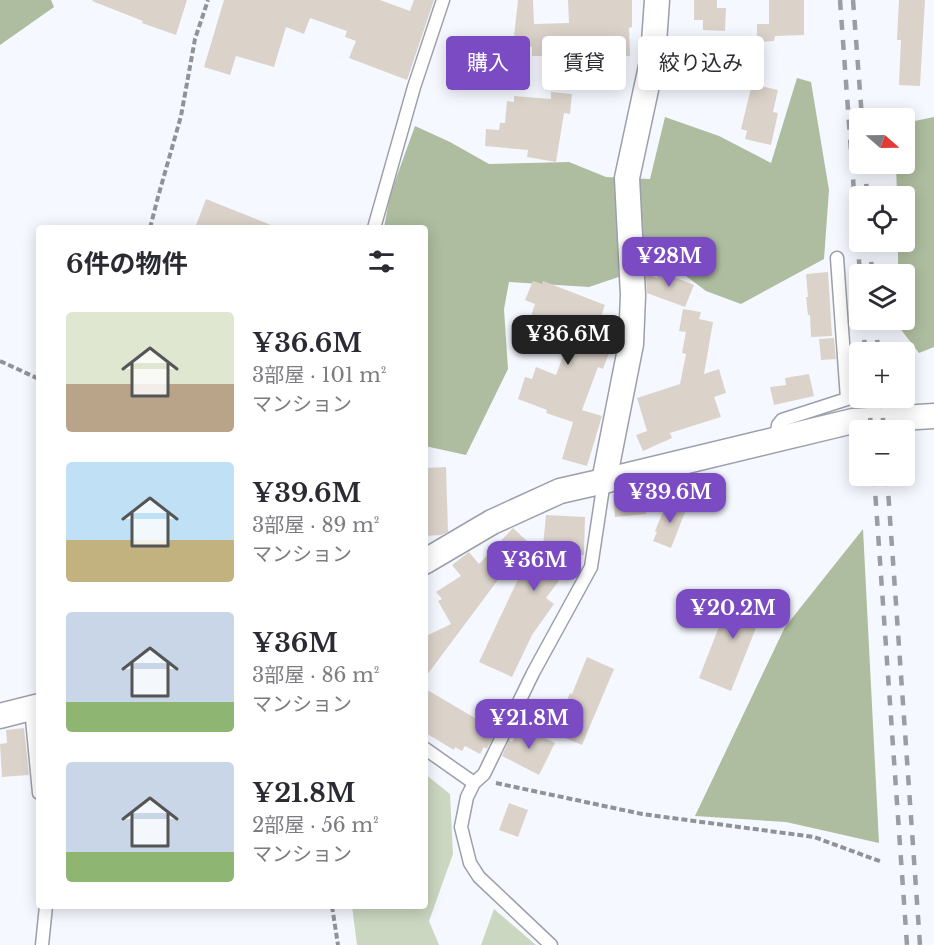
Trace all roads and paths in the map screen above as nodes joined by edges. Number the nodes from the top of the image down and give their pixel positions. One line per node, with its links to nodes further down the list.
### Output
1 (208, 0): 4 (path)
2 (443, 0): 5 (lane)
3 (657, 0): 11 (street)
4 (151, 225)
5 (375, 225)
6 (837, 258): 10 (lane)
7 (0, 360): 8 (path)
8 (36, 378)
9 (934, 416): 10 (street)
10 (776, 440): 11 (street)
11 (604, 482): 12 (street); 17 (lane)
12 (428, 560)
13 (35, 707): 14 (street); 15 (lane)
14 (0, 716)
15 (36, 728)
16 (428, 751): 17 (lane)
17 (474, 783): 18 (path); 23 (lane)
18 (882, 862)
19 (46, 909): 21 (lane)
20 (332, 909): 22 (path)
21 (42, 945)
22 (338, 945)
23 (551, 945)

